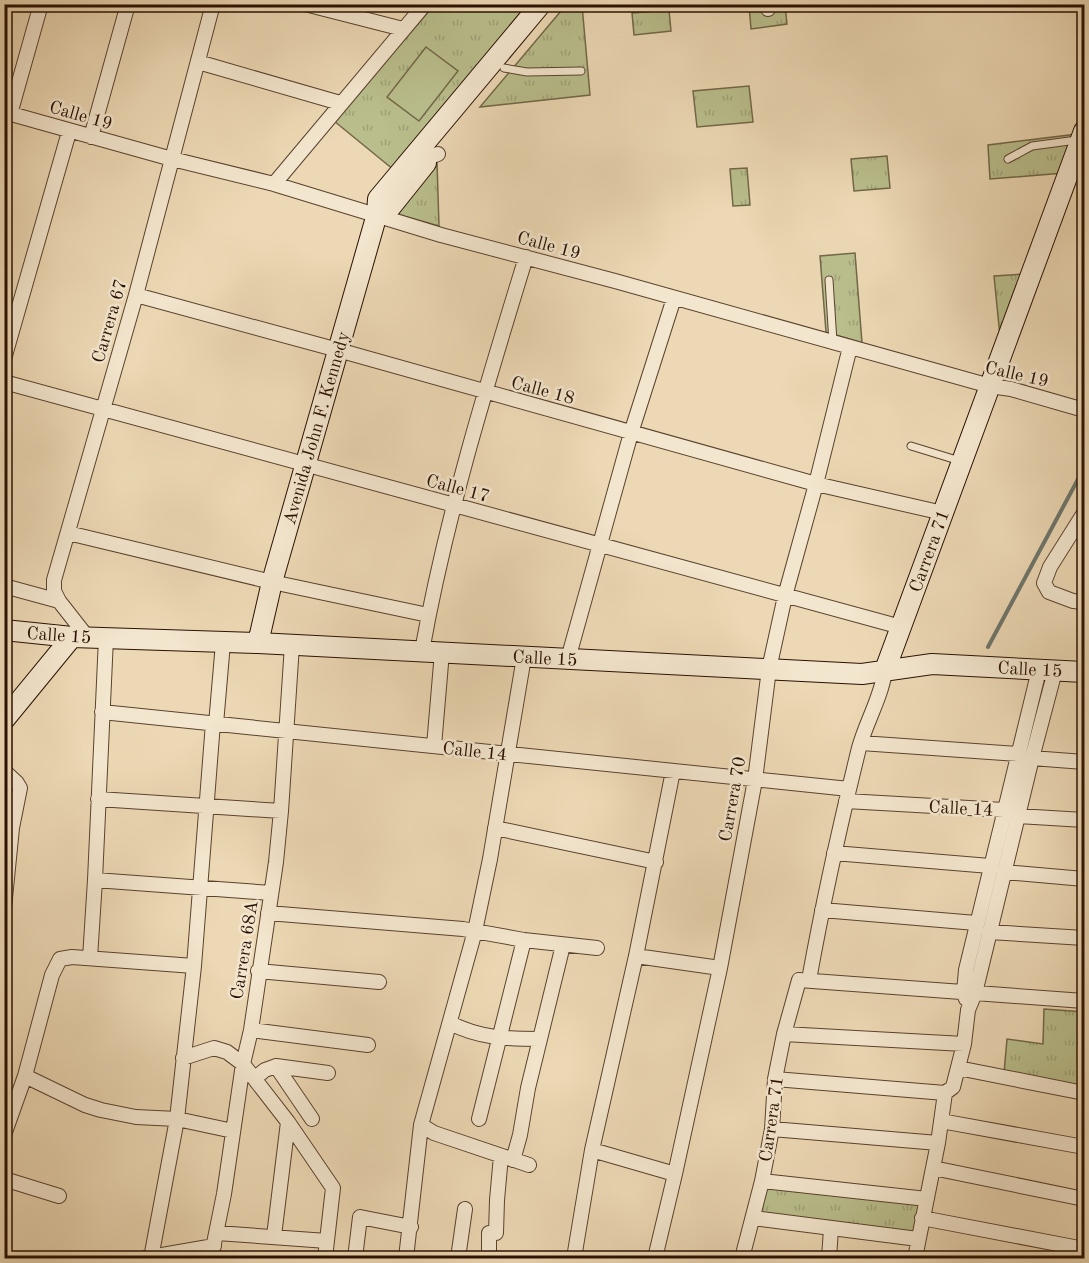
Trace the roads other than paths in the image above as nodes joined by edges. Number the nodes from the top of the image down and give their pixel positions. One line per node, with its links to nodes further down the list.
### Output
1 (40, 4): 13 (street)
2 (128, 4): 16 (street)
3 (213, 4): 9 (street, Carrera 67)
4 (305, 4): 8 (street)
5 (425, 4): 8 (street)
6 (541, 4): 20 (street, Avenida John F. Kennedy)
7 (558, 4): 10 (street)
8 (403, 29): 12 (street)
9 (198, 62): 12 (street); 17 (street, Carrera 67)
10 (504, 68): 11 (lane); 20 (street)
11 (581, 71)
12 (340, 103): 19 (street)
13 (8, 113): 14 (street, Calle 19)
14 (69, 132): 16 (street, Calle 19); 28 (street)
15 (1083, 135): 18 (lane); 30 (street, Carrera 71)
16 (91, 138): 17 (street, Calle 19)
17 (172, 159): 19 (street, Calle 19); 23 (street, Carrera 67)
18 (1008, 159)
19 (274, 184): 20 (street, Calle 19)
20 (377, 214): 21 (street, Calle 19); 27 (street, Avenida John F. Kennedy)
21 (526, 257): 24 (street, Calle 19); 31 (street)
22 (829, 280): 25 (lane)
23 (136, 295): 27 (street, Calle 18); 32 (street, Carrera 67)
24 (674, 298): 25 (street, Calle 19); 34 (street)
25 (833, 342): 26 (street, Calle 19)
26 (850, 347): 30 (street, Calle 19); 38 (street, Carrera 70)
27 (338, 350): 31 (street, Calle 18); 37 (street, Avenida John F. Kennedy)
28 (4, 359)
29 (4, 382): 32 (street, Calle 17)
30 (990, 386): 33 (street, Calle 19); 36 (street, Carrera 71)
31 (485, 392): 34 (street, Calle 18); 39 (street)
32 (102, 409): 37 (street, Calle 17); 42 (street, Carrera 67)
33 (1084, 410)
34 (631, 433): 38 (street, Calle 18); 43 (street)
35 (911, 446): 36 (lane)
36 (962, 462): 40 (street, Carrera 71)
37 (306, 464): 39 (street, Calle 17); 44 (street, Avenida John F. Kennedy)
38 (816, 484): 40 (street, Calle 18); 46 (street, Carrera 70)
39 (454, 505): 43 (street, Calle 17); 49 (street)
40 (943, 513): 50 (street, Carrera 71)
41 (1084, 513): 48 (street)
42 (68, 533): 44 (street); 47 (street, Carrera 67)
43 (600, 545): 46 (street, Calle 17); 59 (street)
44 (272, 582): 49 (street); 54 (street, Avenida John F. Kennedy)
45 (4, 586): 47 (street)
46 (785, 596): 50 (street, Calle 17); 60 (street, Carrera 70)
47 (59, 600): 52 (street)
48 (1084, 602)
49 (429, 615): 56 (street)
50 (901, 627): 61 (street, Carrera 71)
51 (4, 630): 52 (street, Calle 15)
52 (89, 638): 53 (street, Calle 15); 64 (street); 65 (street)
53 (223, 643): 54 (street, Calle 15); 66 (street)
54 (258, 643): 55 (street, Calle 15)
55 (291, 645): 56 (street, Calle 15); 67 (street, Carrera 68A)
56 (422, 651): 57 (street, Calle 15)
57 (442, 652): 58 (street, Calle 15); 69 (street)
58 (524, 657): 59 (street, Calle 15); 70 (street)
59 (568, 659): 60 (street, Calle 15)
60 (769, 669): 61 (street, Calle 15); 76 (street, Carrera 70)
61 (885, 670): 62 (street, Calle 15); 68 (street, Carrera 71)
62 (1047, 670): 63 (street, Calle 15); 71 (street); 72 (street)
63 (1084, 672)
64 (102, 712): 66 (street, Calle 14); 78 (street)
65 (4, 720)
66 (214, 723): 67 (street, Calle 14); 79 (street)
67 (286, 731): 69 (street, Calle 14); 81 (street, Carrera 68A)
68 (861, 743): 71 (street); 77 (street, Carrera 71)
69 (434, 746): 70 (street, Calle 14)
70 (507, 754): 75 (street, Calle 14); 84 (street)
71 (1018, 754): 80 (street)
72 (1032, 759): 73 (street); 82 (street)
73 (1084, 762)
74 (4, 771): 93 (street)
75 (673, 771): 76 (street, Calle 14); 86 (street)
76 (755, 780): 77 (street, Calle 14); 106 (street, Carrera 70)
77 (848, 795): 80 (street, Calle 14); 85 (street, Carrera 71)
78 (98, 798): 79 (street); 90 (street)
79 (208, 806): 81 (street); 91 (street)
80 (1004, 810): 87 (street)
81 (281, 811): 92 (street, Carrera 68A)
82 (1018, 816): 83 (street, Calle 14); 88 (street)
83 (1084, 820)
84 (495, 828): 86 (street); 97 (street)
85 (834, 853): 87 (street); 94 (street, Carrera 71)
86 (656, 862): 103 (street)
87 (990, 866): 96 (street)
88 (1004, 872): 89 (street); 98 (street)
89 (1084, 879)
90 (96, 880): 91 (street); 104 (street)
91 (201, 888): 92 (street); 105 (street)
92 (271, 893): 95 (street, Carrera 68A)
93 (4, 908)
94 (822, 910): 96 (street); 108 (street, Carrera 71)
95 (268, 913): 97 (street); 107 (street, Carrera 68A)
96 (976, 923): 110 (street)
97 (475, 931): 100 (street); 112 (street)
98 (989, 932): 99 (street); 110 (street)
99 (1084, 938)
100 (524, 940): 101 (street); 115 (street)
101 (563, 945): 102 (street); 116 (street)
102 (597, 948)
103 (636, 956): 106 (street); 140 (street)
104 (90, 958): 105 (street); 124 (street)
105 (194, 966): 119 (street)
106 (720, 968): 144 (street, Carrera 70)
107 (258, 971): 109 (street); 113 (street, Carrera 68A)
108 (804, 980): 110 (street); 114 (street, Carrera 71)
109 (379, 982)
110 (969, 992): 111 (street); 117 (street)
111 (1084, 1001)
112 (450, 1023): 115 (street); 134 (street)
113 (251, 1030): 118 (street); 120 (street, Carrera 68A)
114 (784, 1034): 117 (street); 126 (street, Carrera 71)
115 (500, 1039): 116 (street); 131 (street)
116 (540, 1039): 141 (street)
117 (964, 1044): 122 (street)
118 (368, 1045)
119 (183, 1058): 120 (street); 129 (street)
120 (243, 1064): 125 (street); 136 (street, Carrera 68A)
121 (276, 1066): 123 (street); 125 (street); 130 (street)
122 (958, 1068): 127 (street); 128 (street)
123 (328, 1073)
124 (25, 1076): 129 (street); 137 (street)
125 (255, 1078): 133 (street)
126 (775, 1079): 127 (street); 135 (street, Carrera 71)
127 (945, 1093): 132 (street)
128 (1084, 1093)
129 (177, 1119): 136 (street); 160 (street)
130 (312, 1119)
131 (479, 1119)
132 (941, 1121): 138 (street); 139 (street)
133 (288, 1122): 155 (street); 157 (street)
134 (421, 1125): 141 (street); 153 (street)
135 (772, 1129): 138 (street); 146 (street, Carrera 71)
136 (233, 1131): 158 (street, Carrera 68A)
137 (4, 1135)
138 (938, 1143): 143 (street)
139 (1084, 1147)
140 (592, 1150): 144 (street); 166 (street)
141 (507, 1158): 142 (street); 165 (street)
142 (529, 1165)
143 (933, 1168): 148 (street); 149 (street)
144 (675, 1174): 167 (street, Carrera 70)
145 (4, 1179): 147 (street)
146 (762, 1181): 148 (street); 151 (street, Carrera 71)
147 (59, 1196)
148 (927, 1199): 152 (street)
149 (1084, 1199)
150 (465, 1209): 164 (street)
151 (753, 1218): 154 (street); 168 (street, Carrera 71)
152 (922, 1218): 156 (street); 159 (street)
153 (411, 1227): 162 (street); 163 (street)
154 (831, 1229): 156 (street); 169 (street)
155 (274, 1236): 157 (street); 158 (street)
156 (918, 1239): 170 (street)
157 (327, 1241): 161 (street)
158 (214, 1246): 160 (street)
159 (1084, 1249)
160 (149, 1258)
161 (325, 1258)
162 (355, 1258)
163 (406, 1258)
164 (458, 1258)
165 (489, 1258)
166 (574, 1258)
167 (655, 1258)
168 (742, 1258)
169 (829, 1258)
170 (915, 1258)

